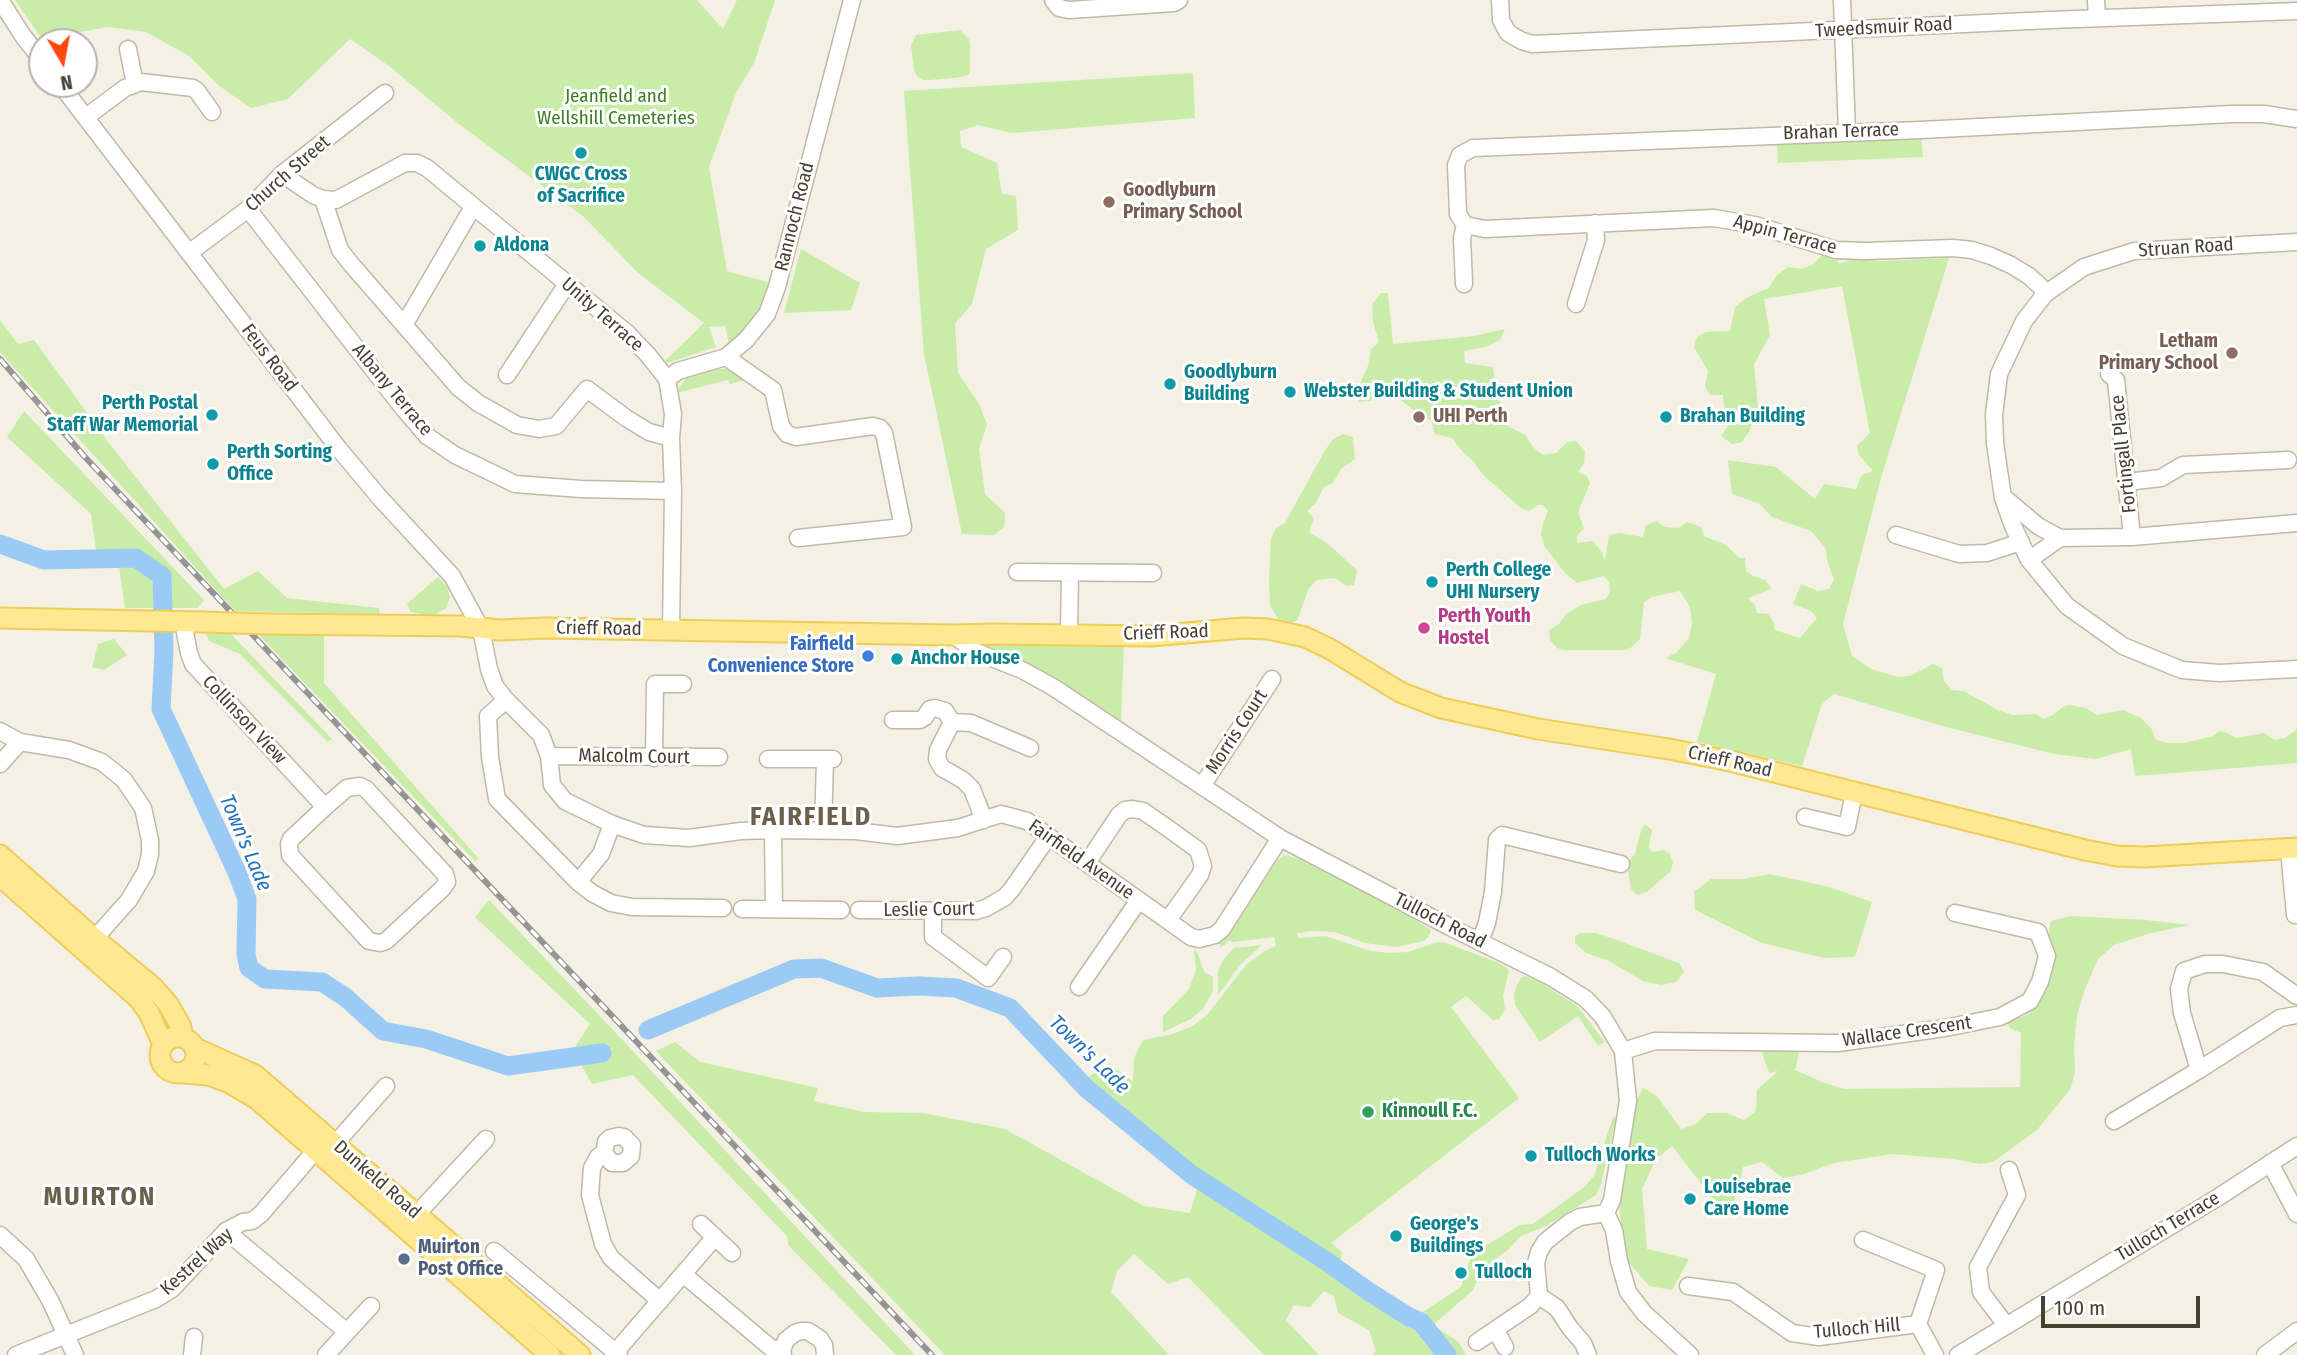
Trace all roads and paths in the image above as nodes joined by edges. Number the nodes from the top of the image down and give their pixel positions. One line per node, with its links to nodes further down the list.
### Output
1 (0, 0): 12 (street)
2 (852, 0): 36 (street, Rannoch Road)
3 (1054, 0): 4 (street)
4 (1179, 0)
5 (1500, 0): 11 (street, Tweedsmuir Road)
6 (2096, 0): 10 (street)
7 (1843, 7): 11 (street)
8 (2211, 7): 9 (street, Tweedsmuir Road); 10 (street, Tweedsmuir Road)
9 (2297, 11)
10 (2097, 18): 11 (street, Tweedsmuir Road)
11 (1844, 30): 20 (street)
12 (28, 42)
13 (128, 49): 14 (street)
14 (135, 84): 17 (street); 18 (street)
15 (385, 93): 21 (street, Church Street)
16 (71, 98): 18 (street, Feus Road)
17 (212, 112)
18 (86, 117): 28 (street, Feus Road)
19 (2297, 119): 20 (street, Brahan Terrace)
20 (1847, 132): 26 (street, Brahan Terrace)
21 (282, 174): 22 (street); 24 (street, Church Street)
22 (323, 199): 23 (street, Unity Terrace); 35 (street)
23 (473, 207): 30 (street, Unity Terrace); 35 (street)
24 (248, 209): 28 (street, Church Street); 43 (street, Albany Terrace)
25 (1595, 223): 26 (street, Appin Terrace); 29 (street); 33 (street, Appin Terrace)
26 (1465, 225): 31 (street)
27 (2297, 242): 33 (street, Struan Road)
28 (189, 253): 57 (street, Feus Road)
29 (1583, 283): 32 (street); 34 (street)
30 (567, 284): 38 (street); 39 (street, Unity Terrace)
31 (1464, 284)
32 (1566, 286)
33 (2045, 294): 44 (street, Struan Road)
34 (1576, 304)
35 (404, 325): 40 (street)
36 (726, 357): 39 (street, Rannoch Road); 48 (street)
37 (2109, 374): 42 (street, Fortingall Place)
38 (507, 375)
39 (667, 379): 40 (street)
40 (671, 438): 43 (street)
41 (2288, 460): 42 (street)
42 (2127, 482): 47 (street, Fortingall Place)
43 (673, 491): 58 (street)
44 (2003, 498): 49 (street); 50 (street, Struan Road)
45 (2297, 523): 47 (street, Fortingall Place)
46 (1896, 535): 50 (street)
47 (2132, 537): 49 (street, Fortingall Place)
48 (798, 538)
49 (2060, 538): 51 (street)
50 (2021, 542): 51 (street, Struan Road)
51 (2029, 560): 61 (street, Struan Road)
52 (1017, 572): 53 (street)
53 (1070, 573): 54 (street); 59 (street)
54 (1153, 573)
55 (0, 618): 56 (main road, Crieff Road)
56 (184, 622): 57 (main road, Crieff Road, bridge); 77 (street, Collinson View)
57 (481, 629): 58 (main road, Crieff Road); 64 (street, Fairfield Avenue)
58 (671, 630): 60 (main road, Crieff Road)
59 (1069, 634): 60 (main road, Crieff Road); 76 (main road, Crieff Road)
60 (954, 635): 75 (street, Tulloch Road)
61 (2297, 669)
62 (1272, 679): 75 (street, Morris Court)
63 (683, 684): 72 (street)
64 (506, 700): 70 (street, Fairfield Avenue); 90 (street)
65 (893, 720): 66 (street)
66 (952, 722): 69 (street); 79 (street)
67 (0, 731): 68 (street)
68 (20, 742): 74 (street); 102 (street)
69 (1030, 748)
70 (549, 756): 72 (street, Malcolm Court); 80 (street, Fairfield Avenue)
71 (719, 757): 72 (street, Malcolm Court)
72 (654, 758)
73 (768, 759): 82 (street)
74 (0, 764)
75 (1202, 786): 84 (street, Tulloch Road)
76 (1854, 792): 78 (street); 85 (main road, Crieff Road)
77 (325, 807): 77 (street)
78 (1805, 817)
79 (985, 820): 82 (street, Fairfield Avenue); 83 (street, Fairfield Avenue)
80 (612, 824): 81 (street, Fairfield Avenue); 90 (street)
81 (773, 830): 82 (street, Fairfield Avenue); 94 (street)
82 (823, 830)
83 (1048, 837): 87 (street, Fairfield Avenue); 97 (street, Leslie Court)
84 (1280, 838): 100 (street, Fairfield Avenue); 101 (street, Tulloch Road)
85 (2293, 849): 99 (street)
86 (0, 855): 102 (main road)
87 (1087, 863): 91 (street, Fairfield Avenue); 100 (street)
88 (1621, 864): 101 (street)
89 (0, 876): 102 (main road)
90 (578, 881): 92 (street)
91 (1139, 900): 100 (street, Fairfield Avenue); 104 (street)
92 (723, 908)
93 (742, 909): 94 (street)
94 (774, 909): 95 (street)
95 (841, 910)
96 (859, 910): 97 (street, Leslie Court)
97 (933, 911): 103 (street)
98 (1955, 913): 108 (street, Wallace Crescent)
99 (2295, 915)
100 (1168, 920)
101 (1477, 940): 108 (street, Tulloch Road)
102 (89, 945): 107 (main road)
103 (1003, 957)
104 (1079, 987)
105 (2297, 996): 109 (street)
106 (2297, 1015): 109 (street)
107 (180, 1043): 110 (main road); 110 (main road); 114 (main road, Dunkeld Road)
108 (1623, 1051): 120 (street, Tulloch Road)
109 (2199, 1070): 112 (street)
110 (184, 1073): 116 (main road, Dunkeld Road)
111 (386, 1086): 114 (street)
112 (2114, 1121)
113 (486, 1139): 122 (street)
114 (335, 1144): 122 (main road, Dunkeld Road)
115 (2297, 1146): 118 (street, Tulloch Terrace)
116 (315, 1151): 124 (street, Kestrel Way); 152 (main road, Dunkeld Road)
117 (604, 1153): 135 (street)
118 (2270, 1163): 121 (street); 138 (street, Tulloch Terrace)
119 (2009, 1170): 138 (street)
120 (1606, 1213): 134 (street); 156 (street)
121 (2297, 1214)
122 (415, 1215): 133 (main road, Dunkeld Road)
123 (701, 1224): 125 (street)
124 (226, 1231): 141 (street); 142 (street, Kestrel Way)
125 (715, 1237): 129 (street); 131 (street)
126 (1, 1238): 142 (street)
127 (1863, 1240): 137 (street)
128 (494, 1251): 130 (street)
129 (732, 1253)
130 (521, 1274): 133 (street); 147 (street)
131 (683, 1274): 135 (street); 146 (street)
132 (1688, 1286): 137 (street, Tulloch Hill)
133 (505, 1291): 153 (main road, Dunkeld Road)
134 (1539, 1296): 139 (street); 155 (street)
135 (660, 1301): 147 (street)
136 (371, 1306): 141 (street)
137 (1918, 1324): 157 (street, Tulloch Hill)
138 (2006, 1325): 158 (street, Tulloch Terrace)
139 (1496, 1331): 144 (street); 145 (street)
140 (2297, 1331): 159 (street)
141 (347, 1332): 151 (street)
142 (66, 1334): 148 (street, Kestrel Way); 149 (street)
143 (194, 1337): 150 (street)
144 (1477, 1342)
145 (1504, 1347)
146 (783, 1352): 154 (street)
147 (616, 1354)
148 (16, 1355)
149 (75, 1355)
150 (192, 1355)
151 (326, 1355)
152 (550, 1355)
153 (580, 1355)
154 (825, 1355)
155 (1588, 1355)
156 (1690, 1355)
157 (1936, 1355)
158 (1958, 1355)
159 (2265, 1355)

